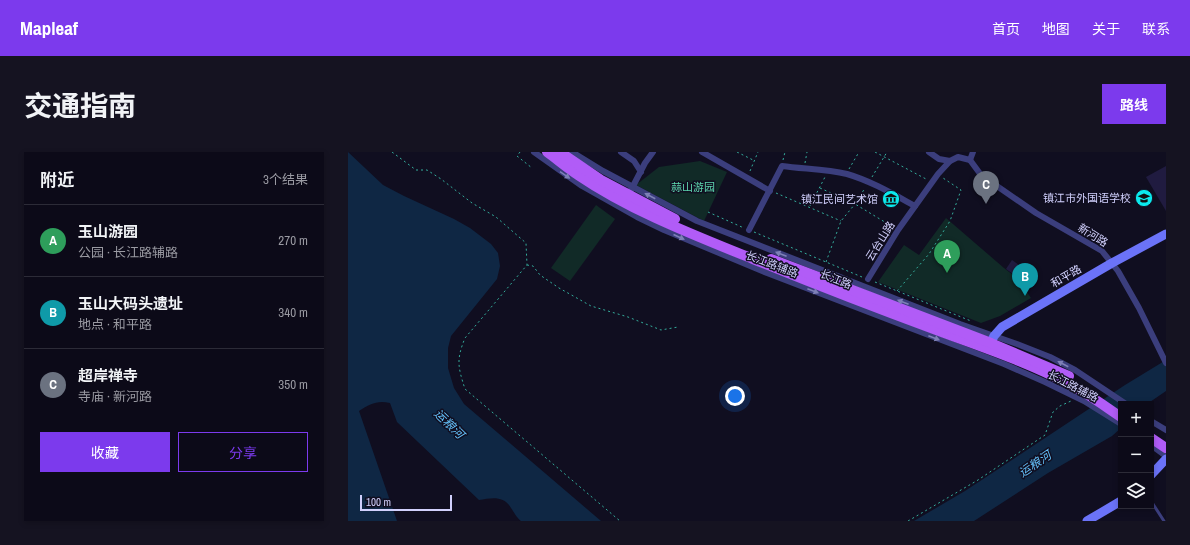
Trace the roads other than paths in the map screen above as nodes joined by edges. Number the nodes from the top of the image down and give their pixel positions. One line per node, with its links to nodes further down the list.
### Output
1 (534, 152): 22 (street, 长江路辅路, one-way to 22)
2 (548, 152): 20 (main road, 长江路)
3 (560, 152): 13 (main road, 长江路)
4 (572, 152): 13 (street, 长江路辅路)
5 (622, 152): 12 (street)
6 (653, 152): 12 (street)
7 (702, 152): 14 (street)
8 (929, 152): 11 (street)
9 (973, 152): 10 (street)
10 (970, 160): 11 (street); 18 (street, 新河路)
11 (950, 161): 15 (street, 云台山路)
12 (640, 172): 13 (street)
13 (630, 191): 20 (street, 长江路辅路, one-way to 13); 20 (main road, 长江路)
14 (770, 191): 15 (street); 16 (street)
15 (915, 206): 19 (street, 云台山路)
16 (749, 230)
17 (1166, 234): 18 (street, 和平路)
18 (1112, 263): 20 (street, 和平路); 21 (street, 新河路)
19 (868, 279)
20 (991, 343): 22 (main road, 长江路); 22 (street, 长江路辅路, one-way to 20)
21 (1164, 357)
22 (1090, 392): 23 (street, 长江路辅路); 24 (main road, 长江路); 25 (main road, 长江路); 26 (street, 长江路辅路)
23 (1118, 401)
24 (1118, 408)
25 (1118, 415)
26 (1118, 421)
27 (1154, 422): 28 (street)
28 (1166, 430)
29 (1154, 432): 31 (main road)
30 (1154, 440): 33 (main road)
31 (1166, 440)
32 (1154, 447): 34 (street)
33 (1166, 448)
34 (1166, 456)
35 (1166, 459): 36 (street)
36 (1153, 473)
37 (1118, 504): 39 (street)
38 (1154, 505): 40 (lane)
39 (1087, 521)
40 (1164, 521)

